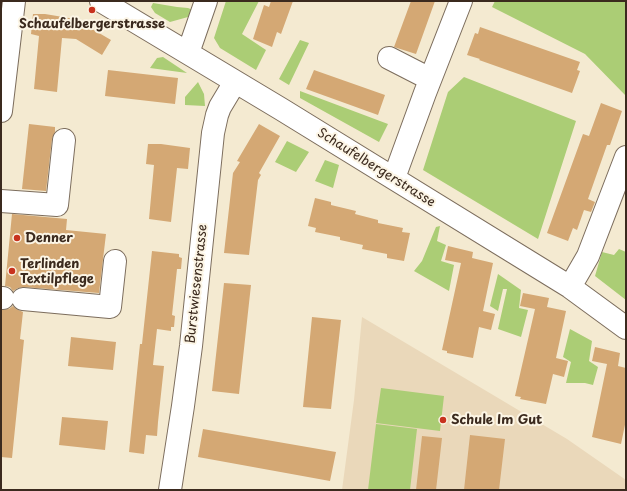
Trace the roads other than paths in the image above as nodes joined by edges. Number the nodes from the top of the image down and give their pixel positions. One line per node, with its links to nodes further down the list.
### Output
1 (14, 1): 9 (street)
2 (101, 1): 5 (street, Schaufelbergerstrasse)
3 (206, 1): 5 (street)
4 (461, 1): 7 (street)
5 (188, 53): 8 (street, Schaufelbergerstrasse)
6 (389, 58): 7 (street)
7 (430, 80): 12 (street)
8 (235, 82): 12 (street, Schaufelbergerstrasse); 18 (street, Burstwiesenstrasse)
9 (1, 111)
10 (64, 140): 13 (street)
11 (626, 157): 15 (street)
12 (394, 178): 15 (street, Schaufelbergerstrasse)
13 (1, 201)
14 (115, 261): 16 (street)
15 (570, 287): 17 (street, Schaufelbergerstrasse)
16 (9, 298)
17 (626, 328)
18 (170, 490)

